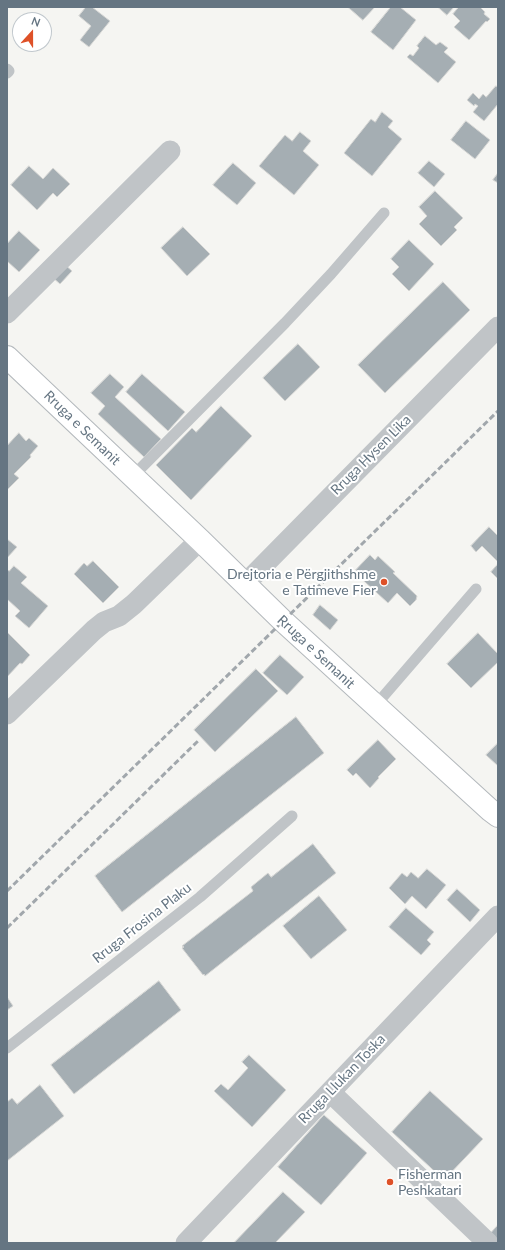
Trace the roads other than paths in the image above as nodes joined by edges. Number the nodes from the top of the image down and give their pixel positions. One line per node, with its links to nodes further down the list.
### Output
1 (7, 70): 2 (lane)
2 (7, 73)
3 (170, 151): 5 (street)
4 (384, 213): 8 (lane)
5 (7, 313)
6 (498, 327): 10 (street, Rruga Hysen Lika)
7 (7, 356): 8 (main road, Rruga e Semanit)
8 (132, 476): 9 (main road, Rruga e Semanit)
9 (200, 540): 10 (main road, Rruga e Semanit); 13 (street)
10 (245, 584): 12 (main road, Rruga e Semanit)
11 (476, 589): 12 (lane)
12 (375, 706): 15 (main road, Rruga e Semanit)
13 (7, 714)
14 (292, 816): 17 (lane, Rruga Frosina Plaku)
15 (495, 816)
16 (498, 916): 18 (street, Rruga Llukan Toska)
17 (7, 1048)
18 (330, 1092): 19 (street, Rruga Llukan Toska); 20 (street)
19 (186, 1243)
20 (488, 1243)

